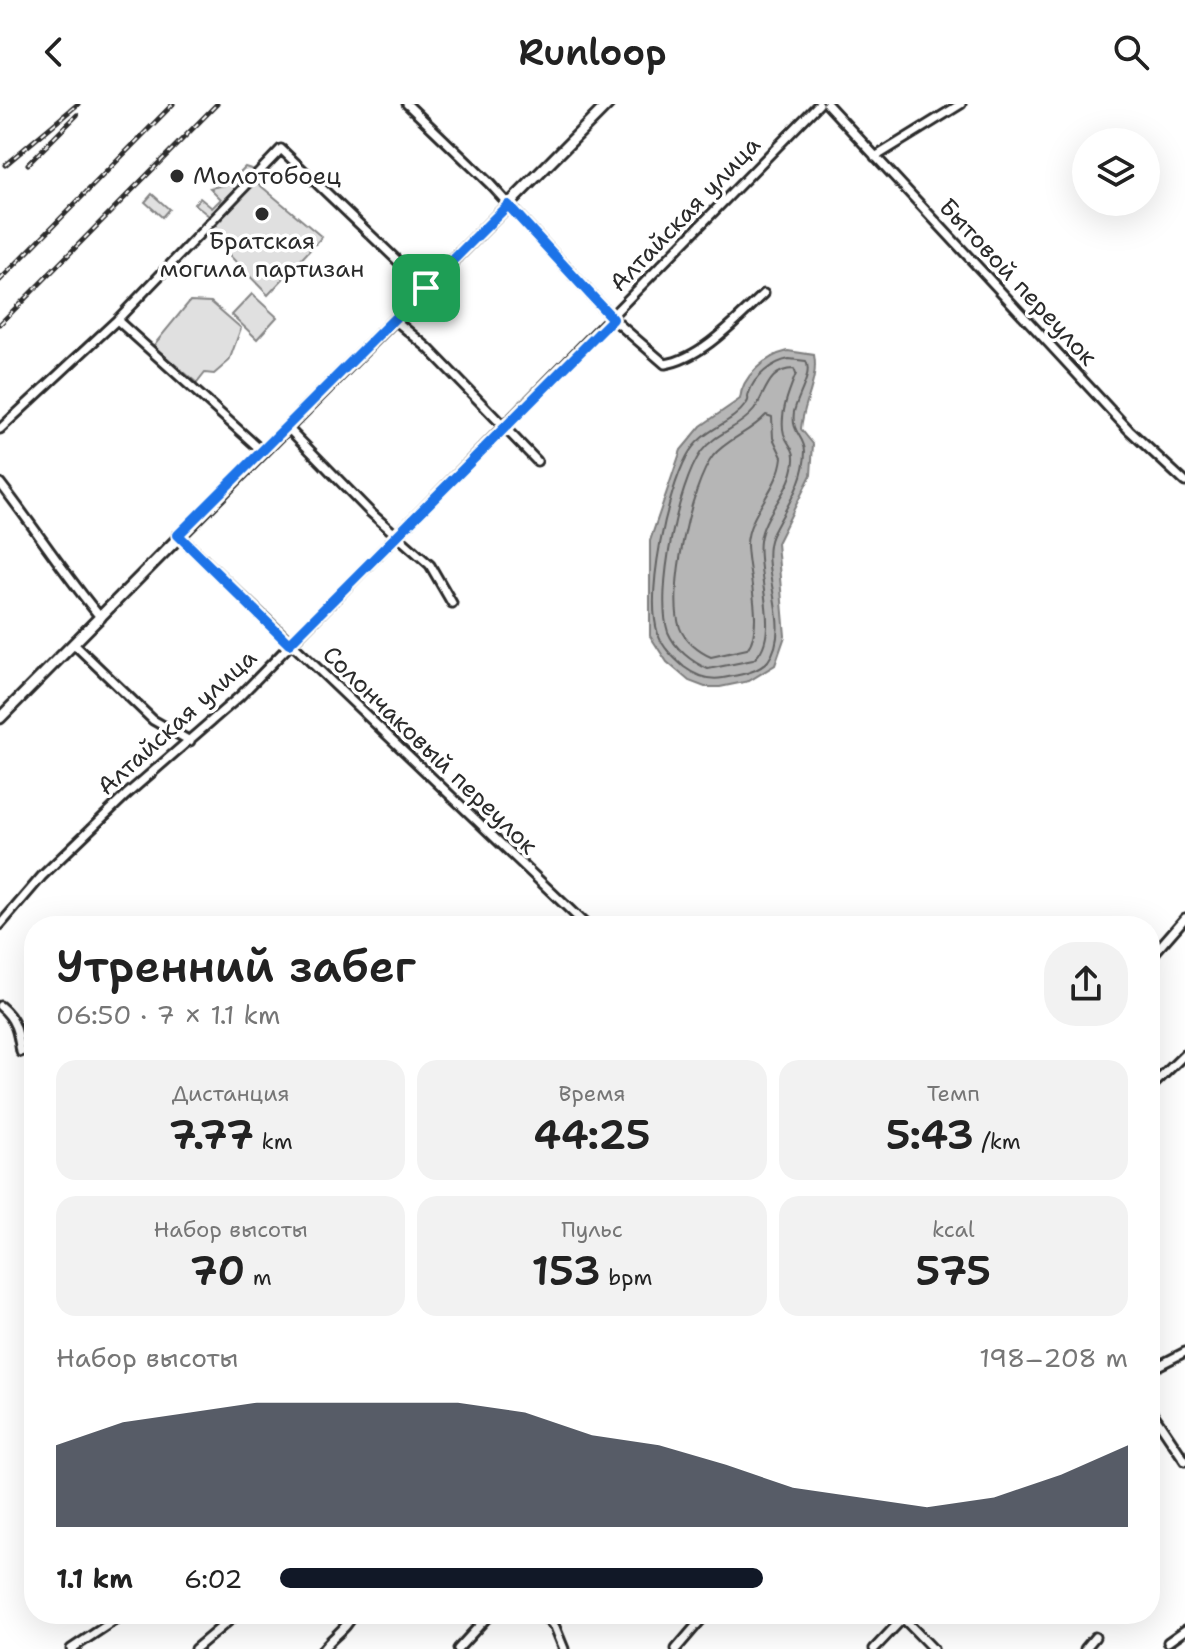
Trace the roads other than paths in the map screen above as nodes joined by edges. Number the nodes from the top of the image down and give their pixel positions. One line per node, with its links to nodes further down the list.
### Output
1 (407, 104): 7 (street)
2 (608, 104): 7 (main road)
3 (819, 104): 10 (street, Алтайская улица)
4 (827, 104): 6 (street, Бытовой переулок)
5 (961, 104): 6 (street)
6 (875, 157): 18 (street, Бытовой переулок)
7 (508, 205): 8 (main road); 10 (street)
8 (426, 288): 11 (street); 12 (main road)
9 (764, 294): 10 (street)
10 (613, 319): 13 (street, Алтайская улица)
11 (117, 320): 15 (street); 16 (street)
12 (395, 320): 13 (street); 14 (main road)
13 (504, 427): 17 (street); 21 (street, Алтайская улица)
14 (288, 428): 16 (main road); 21 (street)
15 (0, 429)
16 (263, 452): 20 (main road)
17 (537, 461)
18 (1185, 482)
19 (0, 483): 23 (street)
20 (178, 535): 23 (main road); 25 (street, Солончаковый переулок)
21 (399, 535): 22 (street); 25 (street, Алтайская улица)
22 (452, 603)
23 (101, 618): 24 (main road)
24 (74, 644): 26 (main road); 27 (street)
25 (289, 644): 27 (street, Алтайская улица); 28 (street, Солончаковый переулок)
26 (0, 718)
27 (190, 741): 30 (street, Алтайская улица)
28 (576, 916)
29 (1185, 918): 31 (street)
30 (0, 925)
31 (1160, 947)
32 (0, 1006): 33 (street)
33 (21, 1052)
34 (1185, 1054): 35 (street)
35 (1160, 1078)
36 (1185, 1352): 37 (street)
37 (1160, 1365)
38 (1160, 1424): 39 (street)
39 (1185, 1461)
40 (109, 1624): 51 (street)
41 (225, 1624): 52 (street)
42 (349, 1624): 53 (street)
43 (481, 1624): 54 (street)
44 (552, 1624): 55 (street)
45 (697, 1624): 56 (street)
46 (895, 1624): 57 (street)
47 (911, 1624): 58 (street)
48 (1185, 1630): 50 (street)
49 (1095, 1637): 59 (street)
50 (1168, 1642)
51 (71, 1649)
52 (195, 1649)
53 (323, 1649)
54 (458, 1649)
55 (564, 1649)
56 (676, 1649)
57 (874, 1649)
58 (933, 1649)
59 (1085, 1649)

